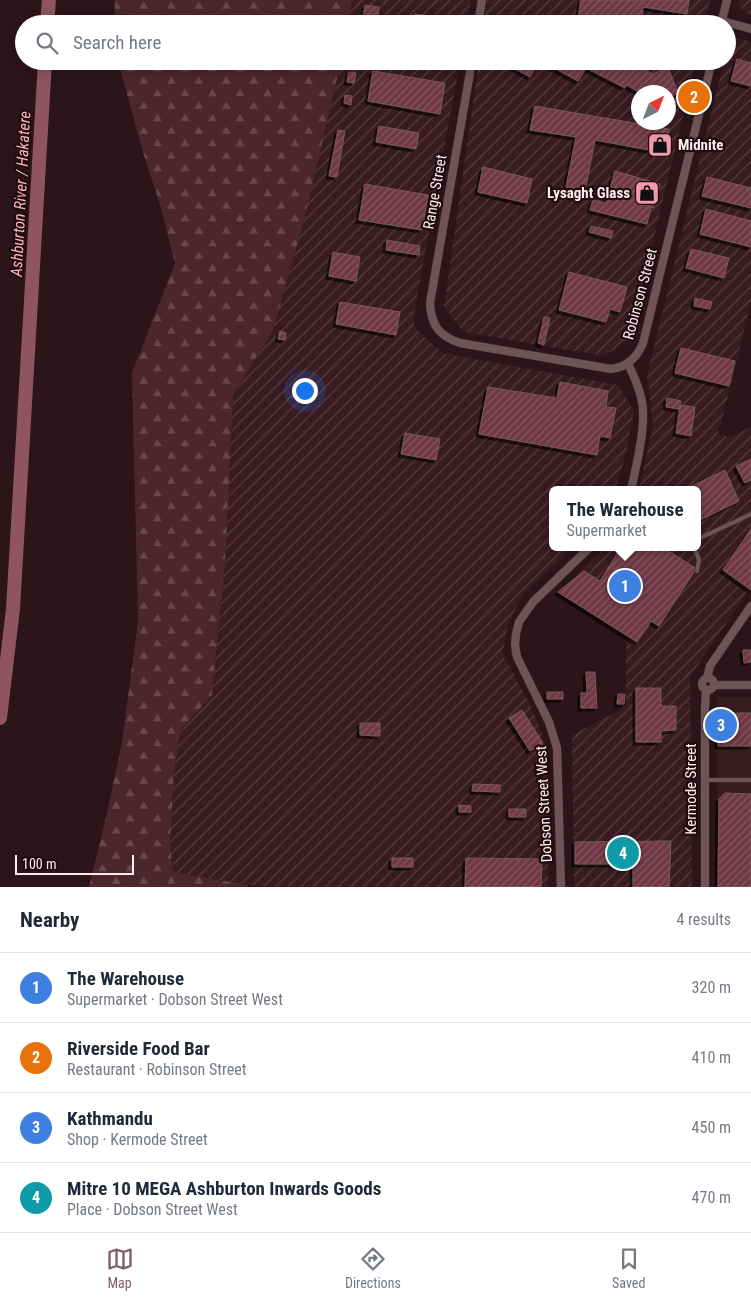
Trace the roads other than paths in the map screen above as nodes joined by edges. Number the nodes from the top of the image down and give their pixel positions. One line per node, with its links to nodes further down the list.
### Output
1 (482, 0): 3 (street)
2 (727, 0): 4 (street)
3 (480, 15)
4 (723, 15)
5 (736, 26): 6 (street)
6 (751, 29)
7 (470, 70): 9 (street, Range Street)
8 (710, 70): 9 (street, Robinson Street)
9 (628, 364): 10 (street)
10 (632, 486)
11 (751, 514): 12 (lane)
12 (701, 538)
13 (586, 551): 23 (street, Dobson Street West)
14 (696, 551): 15 (lane)
15 (697, 571)
16 (751, 606): 17 (street)
17 (707, 678): 18 (street); 20 (street)
18 (714, 685): 19 (street); 20 (street)
19 (751, 685)
20 (706, 690): 21 (street, Kermode Street)
21 (704, 780): 22 (lane); 24 (street, Kermode Street)
22 (751, 780)
23 (561, 887)
24 (705, 887)

